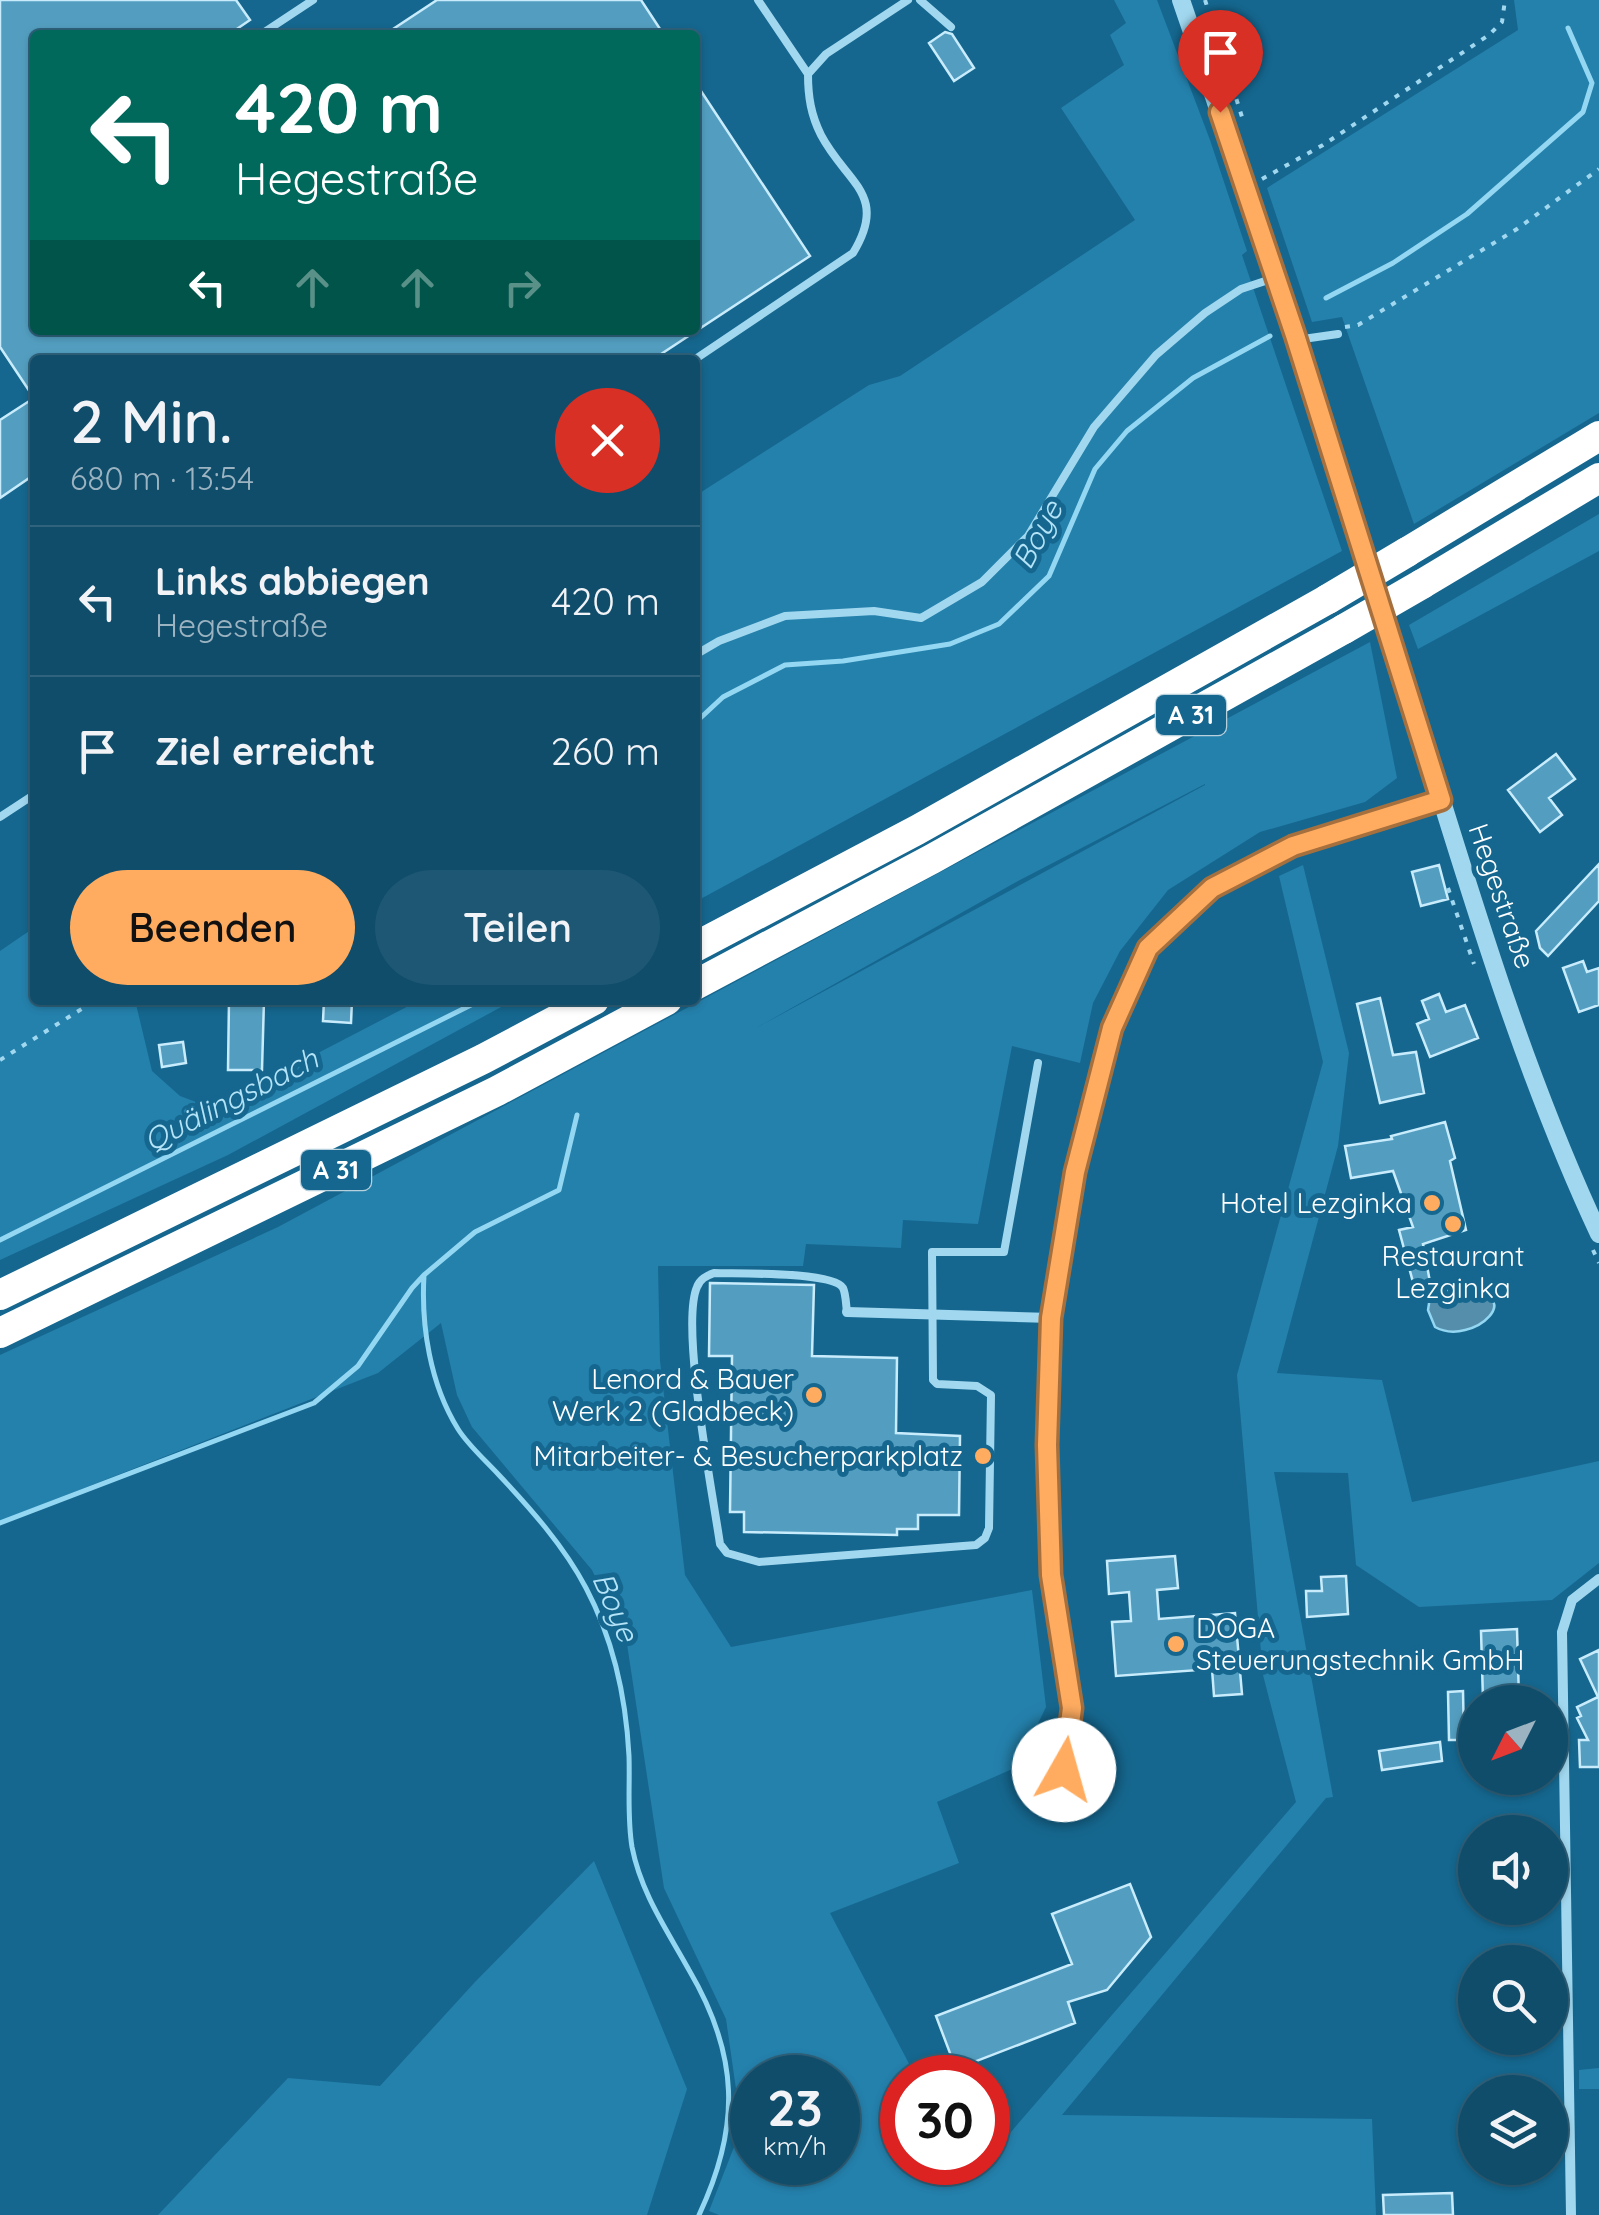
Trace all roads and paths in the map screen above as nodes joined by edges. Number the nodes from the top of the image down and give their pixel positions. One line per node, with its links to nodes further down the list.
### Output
1 (313, 0): 9 (lane)
2 (758, 0): 10 (lane)
3 (908, 0): 10 (lane)
4 (920, 0): 8 (lane)
5 (1181, 0): 13 (street, Hegestraße)
6 (1206, 0): 11 (path)
7 (1505, 0): 13 (path)
8 (951, 26)
9 (268, 30)
10 (808, 74): 17 (lane)
11 (1246, 131)
12 (1599, 169): 15 (path)
13 (1246, 187): 14 (street, Hegestraße)
14 (1274, 278): 16 (street, Hegestraße); 20 (lane)
15 (1340, 331): 16 (lane)
16 (1296, 340): 22 (street, Hegestraße)
17 (700, 356)
18 (1599, 436): 24 (highway, A 31, bridge)
19 (1599, 478): 25 (highway, A 31, bridge)
20 (700, 652)
21 (30, 797): 23 (lane)
22 (1441, 800): 31 (street, Hegestraße); 35 (street)
23 (0, 817)
24 (700, 944)
25 (700, 983)
26 (88, 1005): 29 (path)
27 (585, 1005): 32 (highway, A 31)
28 (659, 1005): 36 (highway, A 31)
29 (0, 1060)
30 (1038, 1063): 34 (lane)
31 (1599, 1234)
32 (0, 1295)
33 (848, 1312): 34 (street); 34 (lane)
34 (930, 1315): 35 (street)
35 (1051, 1318): 38 (street)
36 (0, 1334)
37 (1599, 1578): 39 (street)
38 (1064, 1770)
39 (1571, 2215)

